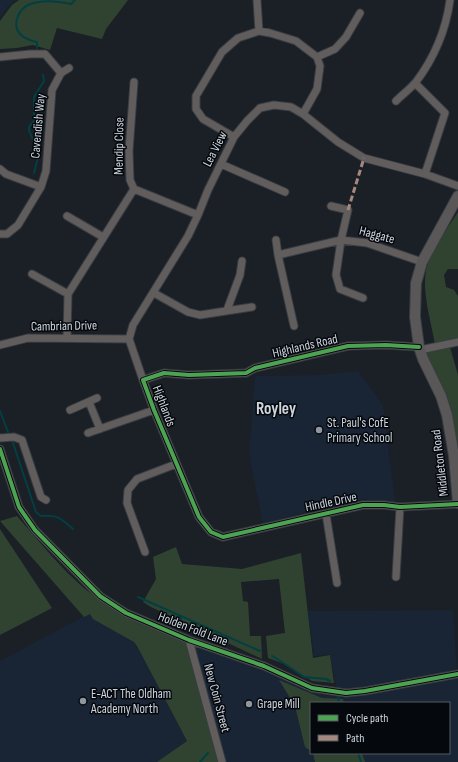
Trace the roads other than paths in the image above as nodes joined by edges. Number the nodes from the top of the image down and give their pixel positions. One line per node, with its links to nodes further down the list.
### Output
1 (257, 0): 4 (street)
2 (450, 0): 10 (street)
3 (360, 12): 6 (street)
4 (259, 31): 6 (street); 13 (street)
5 (0, 57): 8 (street)
6 (317, 57): 12 (street)
7 (69, 68): 8 (street)
8 (61, 72): 18 (street, Cavendish Way)
9 (134, 82): 19 (street, Mendip Close)
10 (415, 83): 11 (street); 16 (street)
11 (396, 101)
12 (303, 114): 13 (street, Lea View); 16 (street, Lea View)
13 (234, 137): 14 (street, Lea View)
14 (221, 164): 20 (street); 23 (street, Lea View)
15 (0, 169): 18 (street)
16 (425, 174): 17 (street, Lea View)
17 (458, 186)
18 (41, 187): 25 (street, Cavendish Way)
19 (134, 189): 23 (street, Mendip Close); 26 (street)
20 (285, 192)
21 (458, 196): 31 (main road, Middleton Road)
22 (331, 206): 28 (street)
23 (198, 215): 33 (street, Lea View)
24 (67, 216): 26 (street)
25 (0, 234)
26 (103, 237): 34 (street)
27 (276, 240): 29 (street)
28 (341, 240): 29 (street, Haggate); 31 (street, Haggate); 35 (street)
29 (278, 256): 38 (street)
30 (242, 261): 37 (street)
31 (422, 262): 43 (main road, Middleton Road)
32 (32, 274): 34 (street)
33 (154, 293): 37 (street); 40 (street, Lea View)
34 (68, 294): 39 (street)
35 (363, 298)
36 (252, 307): 37 (street)
37 (227, 310)
38 (294, 326)
39 (67, 338): 40 (street, Cambrian Drive); 42 (street, Cambrian Drive)
40 (129, 338): 45 (street)
41 (458, 342): 43 (street, Highlands Road)
42 (0, 344)
43 (419, 349): 44 (street, Highlands Road); 56 (main road, Middleton Road)
44 (246, 373): 45 (street, Highlands)
45 (144, 380): 49 (street, Highlands)
46 (97, 398): 47 (street)
47 (89, 402): 48 (street); 50 (street)
48 (70, 410)
49 (154, 410): 50 (street); 54 (street, Highlands)
50 (100, 429): 51 (street)
51 (88, 433)
52 (0, 438): 55 (street)
53 (0, 449): 63 (street, Holden Fold Lane)
54 (176, 464): 59 (street, Highlands); 60 (street)
55 (46, 500)
56 (458, 503): 57 (street, Hindle Drive)
57 (400, 507): 58 (street, Hindle Drive); 61 (street)
58 (326, 514): 59 (street, Hindle Drive); 62 (street)
59 (211, 532)
60 (145, 552)
61 (396, 577)
62 (337, 583)
63 (189, 640): 64 (street, Holden Fold Lane); 65 (street, New Coin Street)
64 (458, 674)
65 (222, 762)

